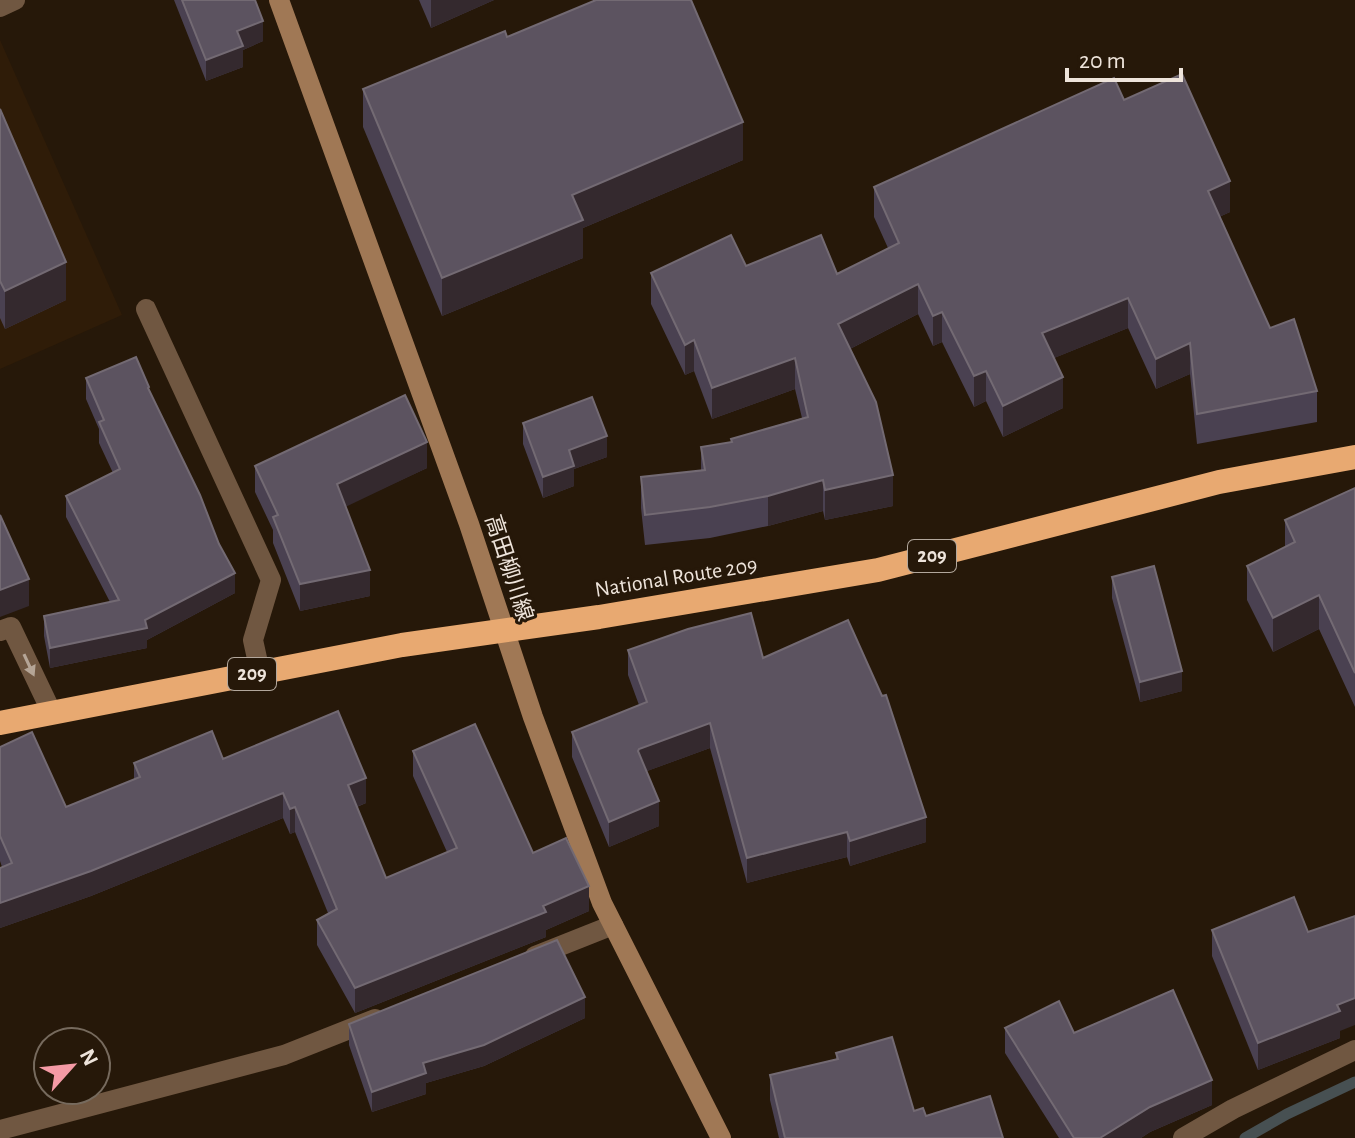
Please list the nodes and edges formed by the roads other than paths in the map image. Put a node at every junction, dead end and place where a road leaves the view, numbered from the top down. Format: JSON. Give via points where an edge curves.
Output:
{"nodes":[{"id":1,"x":15,"y":0,"type":"edge"},
{"id":2,"x":279,"y":0,"type":"edge"},
{"id":3,"x":0,"y":7,"type":"edge"},
{"id":4,"x":146,"y":309,"type":"dead end"},
{"id":5,"x":1355,"y":457,"type":"edge"},
{"id":6,"x":504,"y":630,"type":"junction"},
{"id":7,"x":0,"y":631,"type":"edge"},
{"id":8,"x":260,"y":672,"type":"junction"},
{"id":9,"x":52,"y":713,"type":"junction"},
{"id":10,"x":0,"y":723,"type":"edge"},
{"id":11,"x":613,"y":925,"type":"junction"},
{"id":12,"x":513,"y":964,"type":"edge"},
{"id":13,"x":399,"y":1009,"type":"edge"},
{"id":14,"x":1355,"y":1050,"type":"edge"},
{"id":15,"x":0,"y":1130,"type":"edge"},
{"id":16,"x":721,"y":1138,"type":"edge"},
{"id":17,"x":1183,"y":1138,"type":"edge"}],
"edges":[{"from":1,"to":3,"type":"street"},
{"from":2,"to":6,"type":"main road","name":"高田柳川線"},
{"from":4,"to":8,"type":"street","via":[[271,580],[253,640]]},
{"from":5,"to":6,"type":"highway","name":"National Route 209","number":"209","via":[[1219,482],[878,570]]},
{"from":6,"to":8,"type":"highway","name":"National Route 209","number":"209"},
{"from":6,"to":11,"type":"main road","name":"高田柳川線"},
{"from":7,"to":9,"type":"street","one_way":true,"via":[[11,627]]},
{"from":8,"to":9,"type":"highway","name":"National Route 209","number":"209"},
{"from":9,"to":10,"type":"highway","name":"National Route 209","number":"209"},
{"from":11,"to":12,"type":"street"},
{"from":11,"to":16,"type":"main road","name":"高田柳川線"},
{"from":13,"to":15,"type":"street","via":[[284,1055]]},
{"from":14,"to":17,"type":"street"}]}
